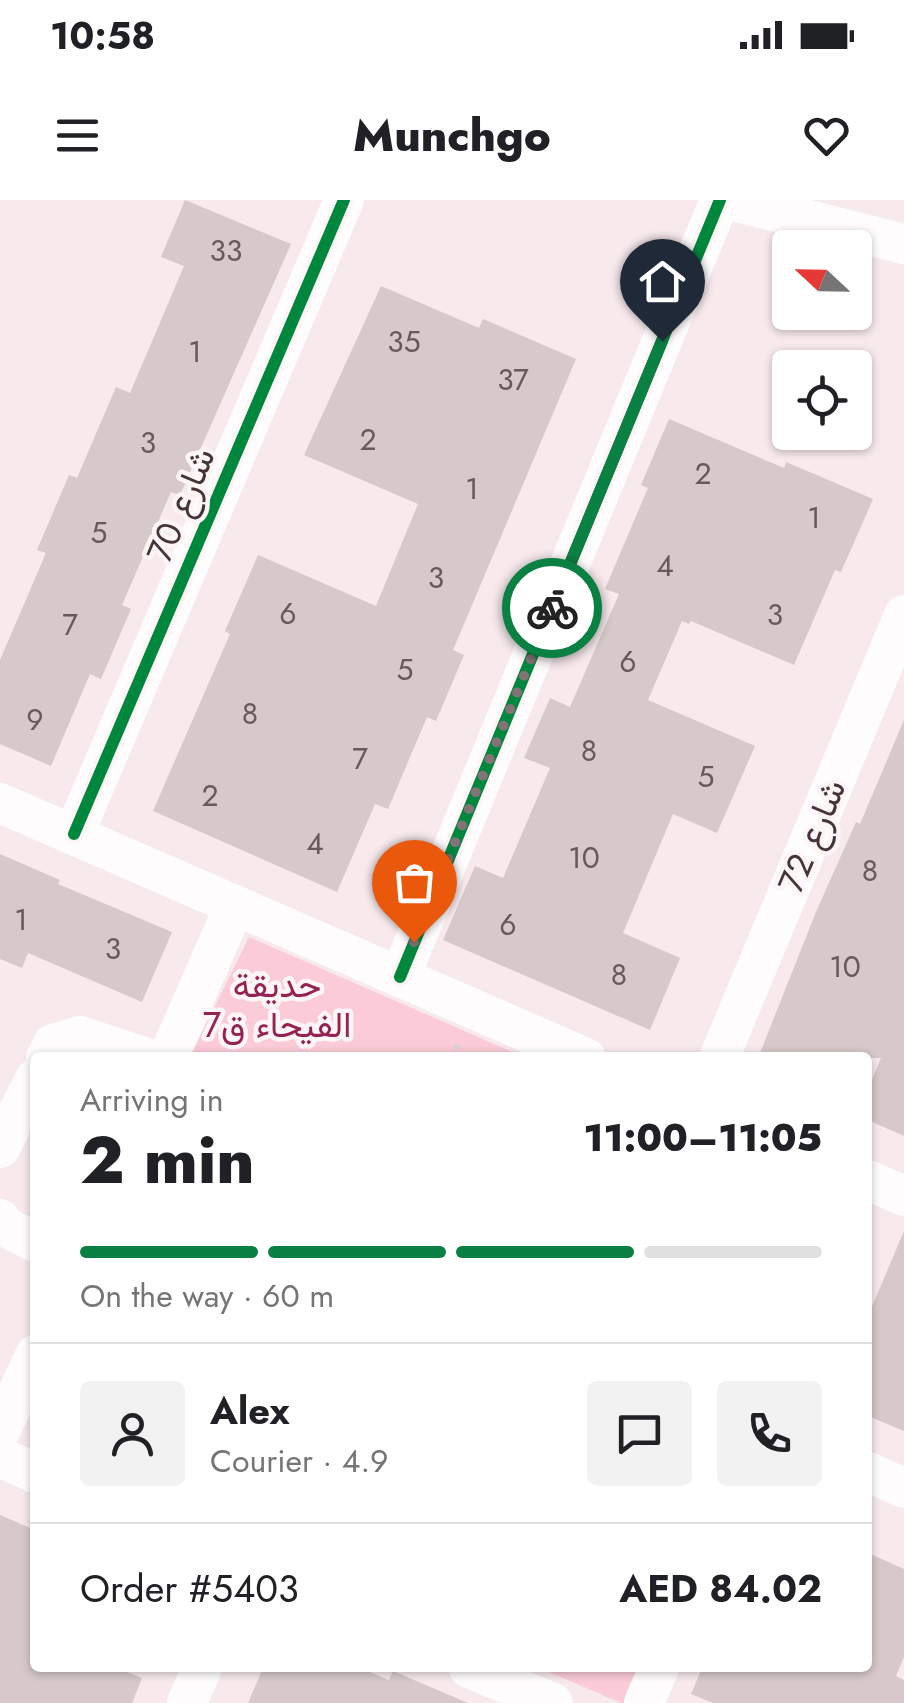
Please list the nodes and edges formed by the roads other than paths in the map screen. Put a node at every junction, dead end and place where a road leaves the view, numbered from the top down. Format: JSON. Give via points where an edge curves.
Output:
{"nodes":[{"id":1,"x":344,"y":200,"type":"edge"},
{"id":2,"x":720,"y":200,"type":"edge"},
{"id":3,"x":729,"y":200,"type":"edge"},
{"id":4,"x":904,"y":244,"type":"edge"},
{"id":5,"x":904,"y":615,"type":"edge"},
{"id":6,"x":0,"y":802,"type":"edge"},
{"id":7,"x":74,"y":834,"type":"junction"},
{"id":8,"x":235,"y":905,"type":"junction"},
{"id":9,"x":400,"y":977,"type":"junction"},
{"id":10,"x":49,"y":1052,"type":"edge"},
{"id":11,"x":129,"y":1052,"type":"edge"},
{"id":12,"x":171,"y":1052,"type":"edge"},
{"id":13,"x":572,"y":1052,"type":"edge"},
{"id":14,"x":722,"y":1052,"type":"edge"},
{"id":15,"x":30,"y":1089,"type":"edge"},
{"id":16,"x":0,"y":1148,"type":"edge"},
{"id":17,"x":872,"y":1182,"type":"edge"},
{"id":18,"x":904,"y":1196,"type":"edge"},
{"id":19,"x":0,"y":1219,"type":"edge"},
{"id":20,"x":30,"y":1239,"type":"edge"},
{"id":21,"x":30,"y":1365,"type":"edge"},
{"id":22,"x":0,"y":1432,"type":"edge"},
{"id":23,"x":0,"y":1457,"type":"edge"},
{"id":24,"x":30,"y":1472,"type":"edge"},
{"id":25,"x":872,"y":1474,"type":"edge"},
{"id":26,"x":904,"y":1488,"type":"edge"},
{"id":27,"x":200,"y":1672,"type":"edge"},
{"id":28,"x":477,"y":1672,"type":"edge"},
{"id":29,"x":657,"y":1672,"type":"edge"},
{"id":30,"x":547,"y":1702,"type":"edge"},
{"id":31,"x":187,"y":1703,"type":"edge"},
{"id":32,"x":644,"y":1703,"type":"edge"}],
"edges":[{"from":1,"to":7,"type":"street","name":"شارع 70"},
{"from":2,"to":9,"type":"street"},
{"from":3,"to":4,"type":"street"},
{"from":5,"to":14,"type":"street","name":"شارع 72"},
{"from":6,"to":7,"type":"street"},
{"from":7,"to":8,"type":"street"},
{"from":8,"to":9,"type":"street"},
{"from":8,"to":12,"type":"street"},
{"from":9,"to":13,"type":"street"},
{"from":10,"to":11,"type":"street","via":[[53,1044],[80,1036]]},
{"from":15,"to":16,"type":"street"},
{"from":17,"to":18,"type":"street"},
{"from":19,"to":20,"type":"street"},
{"from":21,"to":22,"type":"street"},
{"from":23,"to":24,"type":"street"},
{"from":25,"to":26,"type":"street"},
{"from":27,"to":31,"type":"street"},
{"from":28,"to":30,"type":"street"},
{"from":29,"to":32,"type":"street"}]}
